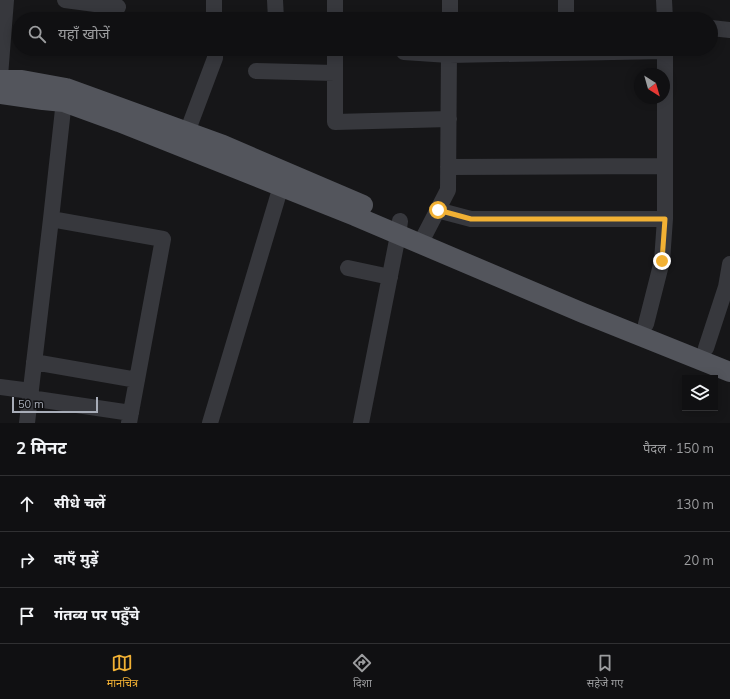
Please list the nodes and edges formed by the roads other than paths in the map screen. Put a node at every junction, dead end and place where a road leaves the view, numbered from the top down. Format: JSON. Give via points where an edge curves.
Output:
{"nodes":[{"id":1,"x":6,"y":0,"type":"edge"},
{"id":2,"x":65,"y":0,"type":"edge"},
{"id":3,"x":214,"y":0,"type":"edge"},
{"id":4,"x":275,"y":0,"type":"edge"},
{"id":5,"x":334,"y":0,"type":"edge"},
{"id":6,"x":450,"y":0,"type":"edge"},
{"id":7,"x":566,"y":0,"type":"edge"},
{"id":8,"x":664,"y":0,"type":"edge"},
{"id":9,"x":118,"y":7,"type":"dead end"},
{"id":10,"x":214,"y":12,"type":"edge"},
{"id":11,"x":276,"y":12,"type":"edge"},
{"id":12,"x":334,"y":12,"type":"edge"},
{"id":13,"x":450,"y":12,"type":"edge"},
{"id":14,"x":566,"y":12,"type":"edge"},
{"id":15,"x":664,"y":12,"type":"edge"},
{"id":16,"x":718,"y":29,"type":"edge"},
{"id":17,"x":730,"y":30,"type":"edge"},
{"id":18,"x":215,"y":56,"type":"edge"},
{"id":19,"x":335,"y":56,"type":"edge"},
{"id":20,"x":449,"y":56,"type":"edge"},
{"id":21,"x":665,"y":56,"type":"edge"},
{"id":22,"x":256,"y":71,"type":"dead end"},
{"id":23,"x":335,"y":73,"type":"junction"},
{"id":24,"x":0,"y":76,"type":"edge"},
{"id":25,"x":0,"y":80,"type":"edge"},
{"id":26,"x":0,"y":94,"type":"edge"},
{"id":27,"x":65,"y":95,"type":"junction"},
{"id":28,"x":449,"y":119,"type":"junction"},
{"id":29,"x":185,"y":139,"type":"junction"},
{"id":30,"x":665,"y":166,"type":"junction"},
{"id":31,"x":448,"y":167,"type":"junction"},
{"id":32,"x":281,"y":186,"type":"junction"},
{"id":33,"x":438,"y":210,"type":"junction"},
{"id":34,"x":51,"y":219,"type":"junction"},
{"id":35,"x":665,"y":219,"type":"junction"},
{"id":36,"x":399,"y":228,"type":"junction"},
{"id":37,"x":423,"y":238,"type":"junction"},
{"id":38,"x":730,"y":264,"type":"edge"},
{"id":39,"x":348,"y":268,"type":"dead end"},
{"id":40,"x":390,"y":277,"type":"junction"},
{"id":41,"x":728,"y":288,"type":"edge"},
{"id":42,"x":646,"y":324,"type":"junction"},
{"id":43,"x":706,"y":348,"type":"junction"},
{"id":44,"x":730,"y":357,"type":"edge"},
{"id":45,"x":34,"y":362,"type":"junction"},
{"id":46,"x":730,"y":372,"type":"edge"},
{"id":47,"x":137,"y":380,"type":"junction"},
{"id":48,"x":0,"y":386,"type":"edge"},
{"id":49,"x":30,"y":395,"type":"junction"},
{"id":50,"x":130,"y":418,"type":"edge"},
{"id":51,"x":27,"y":423,"type":"edge"},
{"id":52,"x":210,"y":423,"type":"edge"},
{"id":53,"x":361,"y":423,"type":"edge"}],
"edges":[{"from":1,"to":24,"type":"street"},
{"from":2,"to":9,"type":"street"},
{"from":3,"to":10,"type":"street"},
{"from":4,"to":11,"type":"street"},
{"from":5,"to":12,"type":"street"},
{"from":6,"to":13,"type":"street"},
{"from":7,"to":14,"type":"street"},
{"from":8,"to":15,"type":"street"},
{"from":16,"to":17,"type":"street"},
{"from":18,"to":29,"type":"street"},
{"from":19,"to":23,"type":"street"},
{"from":20,"to":28,"type":"street"},
{"from":21,"to":30,"type":"street"},
{"from":22,"to":23,"type":"street"},
{"from":23,"to":28,"type":"street","via":[[335,122]]},
{"from":25,"to":27,"type":"main road","via":[[22,80]]},
{"from":26,"to":27,"type":"main road"},
{"from":27,"to":29,"type":"main road"},
{"from":27,"to":34,"type":"street"},
{"from":28,"to":31,"type":"street"},
{"from":29,"to":32,"type":"main road"},
{"from":29,"to":36,"type":"main road","via":[[223,145]]},
{"from":30,"to":31,"type":"street"},
{"from":30,"to":35,"type":"street"},
{"from":31,"to":33,"type":"street","via":[[448,190]]},
{"from":32,"to":36,"type":"main road"},
{"from":32,"to":52,"type":"street"},
{"from":33,"to":35,"type":"street","via":[[471,219]]},
{"from":33,"to":37,"type":"street"},
{"from":34,"to":45,"type":"street"},
{"from":34,"to":47,"type":"street","via":[[163,239]]},
{"from":35,"to":42,"type":"street","via":[[662,261]]},
{"from":36,"to":37,"type":"main road"},
{"from":36,"to":40,"type":"street"},
{"from":37,"to":42,"type":"main road"},
{"from":37,"to":46,"type":"main road","via":[[583,313]]},
{"from":38,"to":41,"type":"street"},
{"from":39,"to":40,"type":"street"},
{"from":40,"to":53,"type":"street"},
{"from":41,"to":43,"type":"street"},
{"from":42,"to":43,"type":"main road"},
{"from":43,"to":44,"type":"main road"},
{"from":45,"to":47,"type":"street"},
{"from":45,"to":49,"type":"street"},
{"from":47,"to":50,"type":"street"},
{"from":48,"to":49,"type":"street"},
{"from":49,"to":50,"type":"street"},
{"from":49,"to":51,"type":"street"}]}
